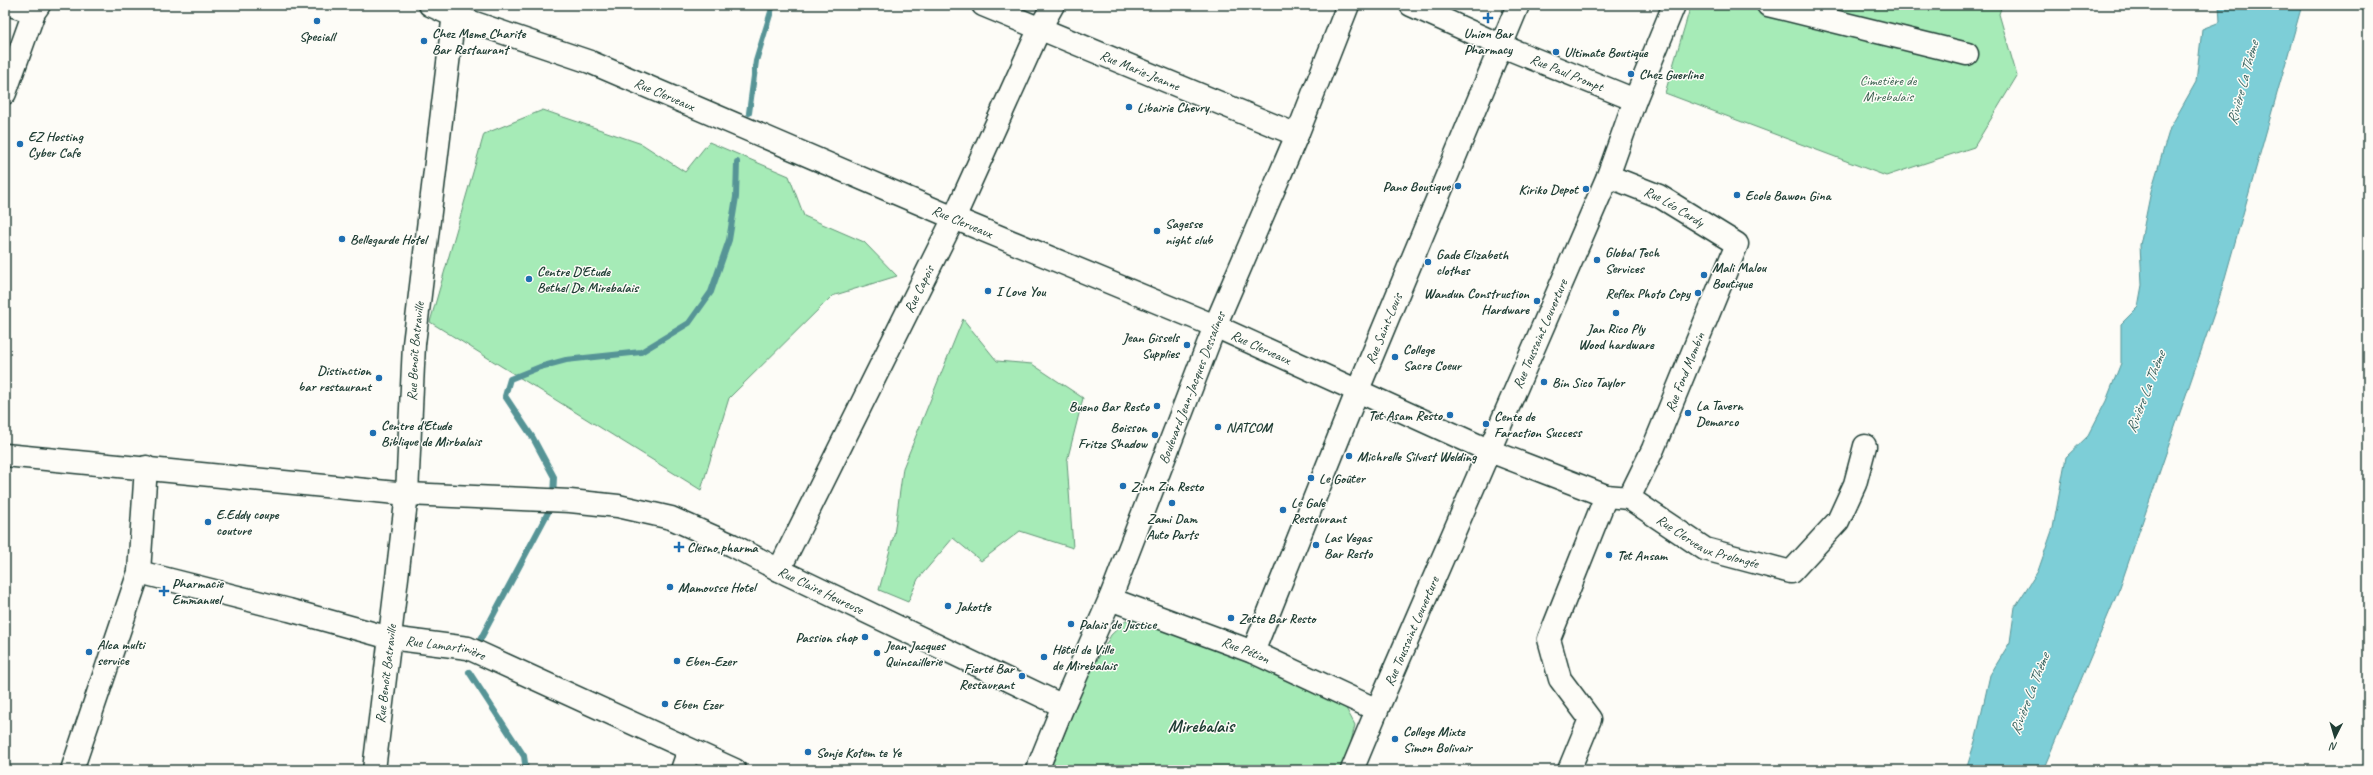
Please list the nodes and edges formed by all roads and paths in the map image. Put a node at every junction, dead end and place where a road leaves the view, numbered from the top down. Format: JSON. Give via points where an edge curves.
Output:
{"nodes":[{"id":1,"x":10,"y":5,"type":"edge"},
{"id":2,"x":430,"y":5,"type":"edge"},
{"id":3,"x":983,"y":5,"type":"edge"},
{"id":4,"x":1053,"y":5,"type":"edge"},
{"id":5,"x":1348,"y":5,"type":"edge"},
{"id":6,"x":1411,"y":5,"type":"edge"},
{"id":7,"x":1518,"y":5,"type":"edge"},
{"id":8,"x":1674,"y":5,"type":"edge"},
{"id":9,"x":1768,"y":5,"type":"edge"},
{"id":10,"x":37,"y":8,"type":"edge"},
{"id":11,"x":454,"y":10,"type":"edge"},
{"id":12,"x":1039,"y":30,"type":"junction"},
{"id":13,"x":1502,"y":46,"type":"junction"},
{"id":14,"x":1967,"y":54,"type":"dead end"},
{"id":15,"x":5,"y":93,"type":"edge"},
{"id":16,"x":1635,"y":100,"type":"junction"},
{"id":17,"x":1297,"y":135,"type":"junction"},
{"id":18,"x":1608,"y":176,"type":"junction"},
{"id":19,"x":954,"y":218,"type":"junction"},
{"id":20,"x":1737,"y":244,"type":"joint"},
{"id":21,"x":1215,"y":326,"type":"junction"},
{"id":22,"x":1357,"y":392,"type":"junction"},
{"id":23,"x":1865,"y":446,"type":"dead end"},
{"id":24,"x":1490,"y":451,"type":"junction"},
{"id":25,"x":5,"y":454,"type":"edge"},
{"id":26,"x":146,"y":467,"type":"junction"},
{"id":27,"x":407,"y":494,"type":"junction"},
{"id":28,"x":1606,"y":496,"type":"junction"},
{"id":29,"x":1629,"y":498,"type":"junction"},
{"id":30,"x":779,"y":570,"type":"junction"},
{"id":31,"x":139,"y":572,"type":"junction"},
{"id":32,"x":1110,"y":599,"type":"junction"},
{"id":33,"x":390,"y":638,"type":"junction"},
{"id":34,"x":1253,"y":652,"type":"junction"},
{"id":35,"x":1063,"y":706,"type":"junction"},
{"id":36,"x":1378,"y":710,"type":"junction"},
{"id":37,"x":685,"y":760,"type":"edge"},
{"id":38,"x":72,"y":770,"type":"edge"},
{"id":39,"x":374,"y":770,"type":"edge"},
{"id":40,"x":735,"y":770,"type":"edge"},
{"id":41,"x":1037,"y":770,"type":"edge"},
{"id":42,"x":1352,"y":770,"type":"edge"},
{"id":43,"x":1569,"y":770,"type":"edge"}],
"edges":[{"from":1,"to":10,"type":"street"},
{"from":2,"to":11,"type":"street","name":"Rue Clerveaux"},
{"from":3,"to":12,"type":"street","name":"Rue Marie-Jeanne"},
{"from":4,"to":12,"type":"street","name":"Rue Capois"},
{"from":5,"to":17,"type":"street","name":"Boulevard Jean-Jacques Dessalines"},
{"from":6,"to":13,"type":"street","name":"Rue Paul Prompt"},
{"from":7,"to":13,"type":"street","name":"Rue Saint-Louis"},
{"from":8,"to":16,"type":"street","name":"Rue Toussaint Louverture"},
{"from":9,"to":14,"type":"street"},
{"from":10,"to":15,"type":"street"},
{"from":11,"to":19,"type":"street","name":"Rue Clerveaux","via":[[590,62]]},
{"from":11,"to":27,"type":"street","name":"Rue Benoît Batraville","via":[[414,344]]},
{"from":12,"to":17,"type":"street","name":"Rue Marie-Jeanne"},
{"from":12,"to":19,"type":"street","name":"Rue Capois"},
{"from":13,"to":16,"type":"street","name":"Rue Paul Prompt"},
{"from":13,"to":22,"type":"street","name":"Rue Saint-Louis"},
{"from":16,"to":18,"type":"street","name":"Rue Toussaint Louverture"},
{"from":17,"to":21,"type":"street","name":"Boulevard Jean-Jacques Dessalines"},
{"from":18,"to":20,"type":"street","name":"Rue Léo Cardy","via":[[1659,196]]},
{"from":18,"to":24,"type":"street","name":"Rue Toussaint Louverture"},
{"from":19,"to":21,"type":"street","name":"Rue Clerveaux"},
{"from":19,"to":30,"type":"street","name":"Rue Capois"},
{"from":20,"to":29,"type":"street","name":"Rue Fond Mombin","via":[[1653,449]]},
{"from":21,"to":22,"type":"street","name":"Rue Clerveaux"},
{"from":21,"to":32,"type":"street","name":"Boulevard Jean-Jacques Dessalines"},
{"from":22,"to":24,"type":"street","name":"Rue Clerveaux"},
{"from":22,"to":34,"type":"street","name":"Rue Saint-Louis"},
{"from":23,"to":29,"type":"street","name":"Rue Clerveaux Prolongée","via":[[1855,484],[1838,521],[1791,572],[1704,549]]},
{"from":24,"to":28,"type":"street","name":"Rue Clerveaux Prolongée"},
{"from":24,"to":36,"type":"street","name":"Rue Toussaint Louverture"},
{"from":25,"to":26,"type":"street","name":"Rue Claire Heureuse"},
{"from":26,"to":27,"type":"street","name":"Rue Claire Heureuse"},
{"from":26,"to":31,"type":"street"},
{"from":27,"to":30,"type":"street","name":"Rue Claire Heureuse","via":[[570,501],[618,506],[671,518],[732,545]]},
{"from":27,"to":33,"type":"street","name":"Rue Benoît Batraville"},
{"from":28,"to":29,"type":"street","name":"Rue Clerveaux Prolongée"},
{"from":28,"to":43,"type":"street","via":[[1549,639],[1560,679],[1590,719]]},
{"from":30,"to":35,"type":"street","name":"Rue Claire Heureuse"},
{"from":31,"to":33,"type":"street","name":"Rue Lamartinière"},
{"from":31,"to":38,"type":"street"},
{"from":32,"to":34,"type":"street","name":"Rue Pétion"},
{"from":32,"to":35,"type":"street","name":"Boulevard Jean-Jacques Dessalines"},
{"from":33,"to":37,"type":"street","name":"Rue Lamartinière","via":[[468,648]]},
{"from":33,"to":39,"type":"street","name":"Rue Benoît Batraville"},
{"from":34,"to":36,"type":"street","name":"Rue Pétion"},
{"from":35,"to":41,"type":"street","name":"Boulevard Jean-Jacques Dessalines"},
{"from":36,"to":42,"type":"street","name":"Rue Toussaint Louverture"},
{"from":37,"to":40,"type":"street","name":"Rue Lamartinière"}]}
